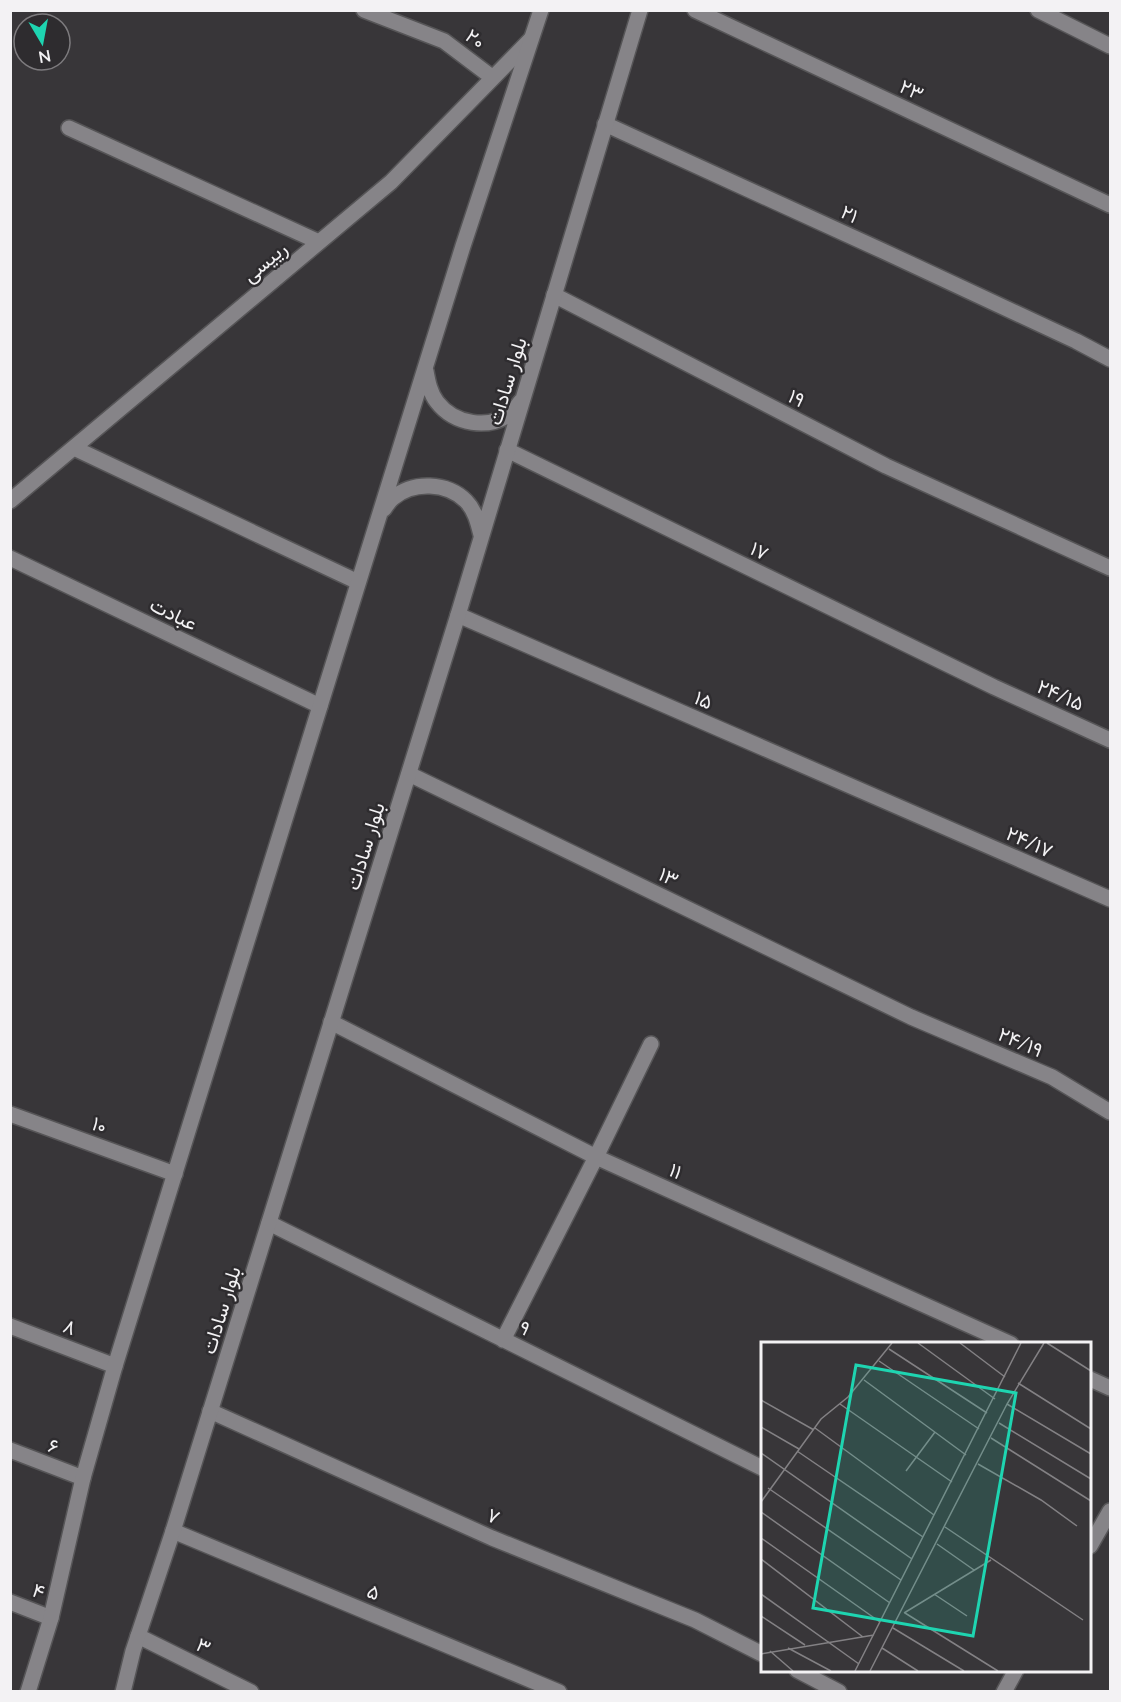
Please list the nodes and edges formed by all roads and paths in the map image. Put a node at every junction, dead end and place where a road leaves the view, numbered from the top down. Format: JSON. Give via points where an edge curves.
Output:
{"nodes":[{"id":1,"x":364,"y":10,"type":"edge"},
{"id":2,"x":541,"y":10,"type":"edge"},
{"id":3,"x":639,"y":10,"type":"edge"},
{"id":4,"x":695,"y":10,"type":"edge"},
{"id":5,"x":1038,"y":10,"type":"edge"},
{"id":6,"x":531,"y":39,"type":"junction"},
{"id":7,"x":1110,"y":46,"type":"edge"},
{"id":8,"x":493,"y":78,"type":"junction"},
{"id":9,"x":605,"y":124,"type":"junction"},
{"id":10,"x":69,"y":128,"type":"dead end"},
{"id":11,"x":1110,"y":206,"type":"edge"},
{"id":12,"x":319,"y":243,"type":"junction"},
{"id":13,"x":554,"y":295,"type":"junction"},
{"id":14,"x":1110,"y":359,"type":"edge"},
{"id":15,"x":425,"y":368,"type":"junction"},
{"id":16,"x":523,"y":399,"type":"junction"},
{"id":17,"x":74,"y":448,"type":"junction"},
{"id":18,"x":507,"y":450,"type":"junction"},
{"id":19,"x":10,"y":501,"type":"edge"},
{"id":20,"x":380,"y":514,"type":"junction"},
{"id":21,"x":481,"y":538,"type":"junction"},
{"id":22,"x":10,"y":558,"type":"edge"},
{"id":23,"x":1110,"y":568,"type":"edge"},
{"id":24,"x":358,"y":582,"type":"junction"},
{"id":25,"x":458,"y":615,"type":"junction"},
{"id":26,"x":994,"y":687,"type":"joint"},
{"id":27,"x":320,"y":706,"type":"junction"},
{"id":28,"x":1110,"y":740,"type":"edge"},
{"id":29,"x":409,"y":774,"type":"junction"},
{"id":30,"x":933,"y":822,"type":"joint"},
{"id":31,"x":1110,"y":899,"type":"edge"},
{"id":32,"x":911,"y":1017,"type":"joint"},
{"id":33,"x":331,"y":1022,"type":"junction"},
{"id":34,"x":651,"y":1044,"type":"dead end"},
{"id":35,"x":1110,"y":1112,"type":"edge"},
{"id":36,"x":10,"y":1114,"type":"edge"},
{"id":37,"x":596,"y":1157,"type":"junction"},
{"id":38,"x":175,"y":1174,"type":"junction"},
{"id":39,"x":269,"y":1223,"type":"junction"},
{"id":40,"x":10,"y":1326,"type":"edge"},
{"id":41,"x":503,"y":1340,"type":"junction"},
{"id":42,"x":1007,"y":1342,"type":"edge"},
{"id":43,"x":115,"y":1366,"type":"junction"},
{"id":44,"x":1091,"y":1380,"type":"edge"},
{"id":45,"x":1110,"y":1388,"type":"edge"},
{"id":46,"x":210,"y":1411,"type":"junction"},
{"id":47,"x":10,"y":1450,"type":"edge"},
{"id":48,"x":761,"y":1468,"type":"edge"},
{"id":49,"x":83,"y":1478,"type":"junction"},
{"id":50,"x":1110,"y":1511,"type":"edge"},
{"id":51,"x":173,"y":1531,"type":"junction"},
{"id":52,"x":1091,"y":1543,"type":"edge"},
{"id":53,"x":10,"y":1602,"type":"edge"},
{"id":54,"x":51,"y":1618,"type":"junction"},
{"id":55,"x":138,"y":1636,"type":"junction"},
{"id":56,"x":761,"y":1653,"type":"edge"},
{"id":57,"x":799,"y":1672,"type":"edge"},
{"id":58,"x":1015,"y":1672,"type":"edge"},
{"id":59,"x":28,"y":1692,"type":"edge"},
{"id":60,"x":123,"y":1692,"type":"edge"},
{"id":61,"x":252,"y":1692,"type":"edge"},
{"id":62,"x":559,"y":1692,"type":"edge"},
{"id":63,"x":839,"y":1692,"type":"edge"},
{"id":64,"x":1004,"y":1692,"type":"edge"}],
"edges":[{"from":1,"to":8,"type":"street","name":"۲۰","via":[[444,41]]},
{"from":2,"to":6,"type":"street"},
{"from":3,"to":9,"type":"street","name":"بلوار سادات"},
{"from":4,"to":11,"type":"street","name":"۲۳"},
{"from":5,"to":7,"type":"street"},
{"from":6,"to":8,"type":"street","name":"رییسی"},
{"from":6,"to":15,"type":"street"},
{"from":8,"to":12,"type":"street","name":"رییسی","via":[[391,182]]},
{"from":9,"to":13,"type":"street","name":"بلوار سادات"},
{"from":9,"to":14,"type":"street","name":"۲۱"},
{"from":10,"to":12,"type":"street"},
{"from":12,"to":17,"type":"street","name":"رییسی"},
{"from":13,"to":16,"type":"street","name":"بلوار سادات"},
{"from":13,"to":23,"type":"street","name":"۱۹","via":[[886,466]]},
{"from":15,"to":16,"type":"street","via":[[436,400],[463,421],[497,420],[512,412]]},
{"from":15,"to":20,"type":"street"},
{"from":16,"to":18,"type":"street","name":"بلوار سادات"},
{"from":17,"to":19,"type":"street","name":"رییسی"},
{"from":17,"to":24,"type":"street"},
{"from":18,"to":21,"type":"street","name":"بلوار سادات"},
{"from":18,"to":26,"type":"street","name":"۱۷"},
{"from":20,"to":21,"type":"street","via":[[392,498],[410,488],[430,485],[450,490],[466,501],[477,518]]},
{"from":20,"to":24,"type":"street"},
{"from":21,"to":25,"type":"street","name":"بلوار سادات"},
{"from":22,"to":27,"type":"street","name":"عبادت"},
{"from":24,"to":27,"type":"street"},
{"from":25,"to":29,"type":"street","name":"بلوار سادات"},
{"from":25,"to":30,"type":"street","name":"۱۵"},
{"from":26,"to":28,"type":"street","name":"۲۴/۱۵"},
{"from":27,"to":38,"type":"street"},
{"from":29,"to":32,"type":"street","name":"۱۳"},
{"from":29,"to":33,"type":"street","name":"بلوار سادات"},
{"from":30,"to":31,"type":"street","name":"۲۴/۱۷"},
{"from":32,"to":35,"type":"street","name":"۲۴/۱۹","via":[[1052,1077]]},
{"from":33,"to":37,"type":"street","name":"۱۱"},
{"from":33,"to":39,"type":"street","name":"بلوار سادات"},
{"from":34,"to":37,"type":"street"},
{"from":36,"to":38,"type":"street","name":"۱۰"},
{"from":37,"to":41,"type":"street"},
{"from":37,"to":42,"type":"street","name":"۱۱"},
{"from":38,"to":43,"type":"street"},
{"from":39,"to":41,"type":"street","name":"۹"},
{"from":39,"to":46,"type":"street","name":"بلوار سادات"},
{"from":40,"to":43,"type":"street","name":"۸"},
{"from":41,"to":48,"type":"street","name":"۹"},
{"from":43,"to":49,"type":"street"},
{"from":44,"to":45,"type":"street"},
{"from":46,"to":51,"type":"street","name":"بلوار سادات"},
{"from":46,"to":56,"type":"street","name":"۷","via":[[492,1538],[695,1620]]},
{"from":47,"to":49,"type":"street","name":"۶"},
{"from":49,"to":54,"type":"street"},
{"from":50,"to":52,"type":"street"},
{"from":51,"to":55,"type":"street","name":"بلوار سادات"},
{"from":51,"to":62,"type":"street","name":"۵"},
{"from":53,"to":54,"type":"street","name":"۴"},
{"from":54,"to":59,"type":"street"},
{"from":55,"to":60,"type":"street","name":"بلوار سادات"},
{"from":55,"to":61,"type":"street","name":"۳"},
{"from":57,"to":63,"type":"street"},
{"from":58,"to":64,"type":"street"}]}
